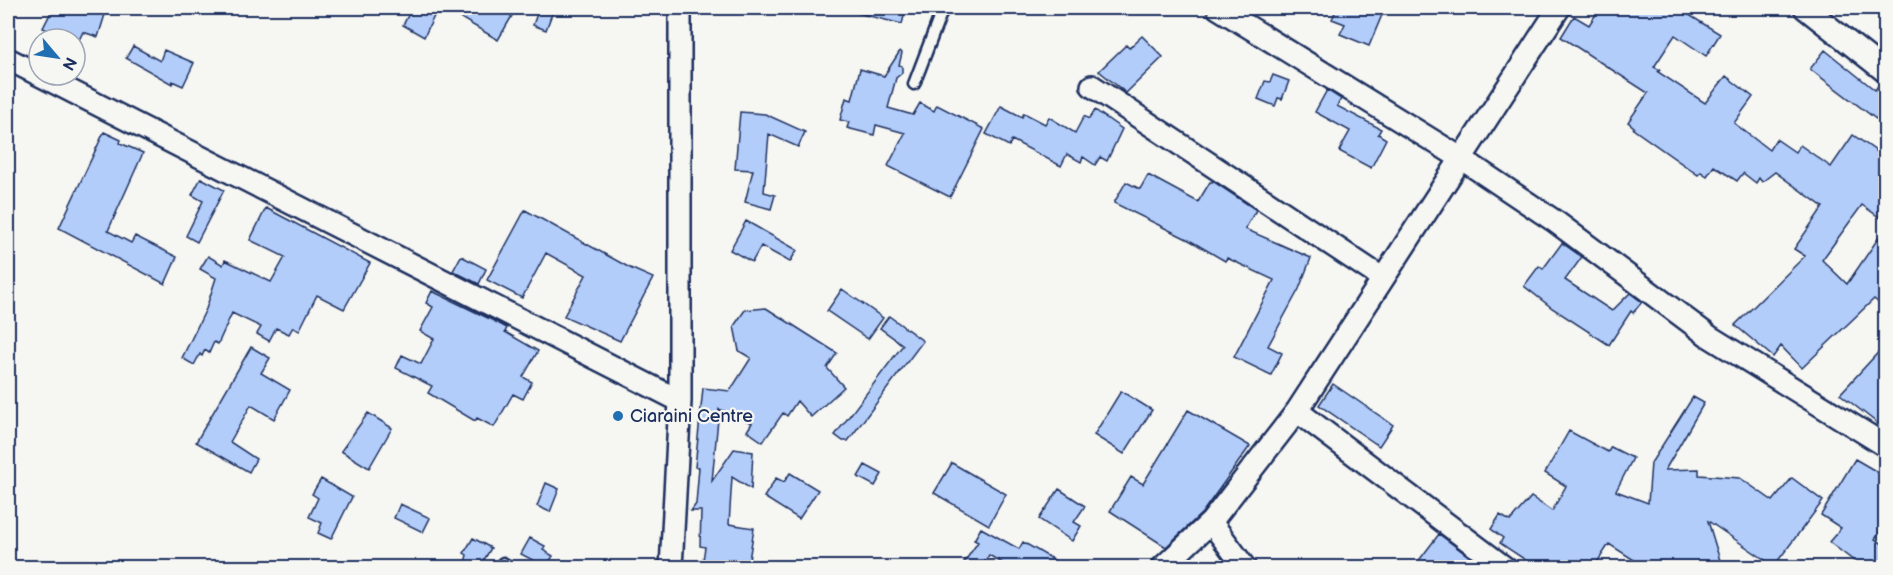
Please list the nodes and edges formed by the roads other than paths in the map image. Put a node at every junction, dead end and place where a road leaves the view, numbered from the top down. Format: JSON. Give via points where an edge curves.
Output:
{"nodes":[{"id":1,"x":679,"y":8,"type":"edge"},
{"id":2,"x":943,"y":8,"type":"edge"},
{"id":3,"x":1218,"y":8,"type":"edge"},
{"id":4,"x":1559,"y":8,"type":"edge"},
{"id":5,"x":1805,"y":8,"type":"edge"},
{"id":6,"x":8,"y":59,"type":"edge"},
{"id":7,"x":1886,"y":72,"type":"edge"},
{"id":8,"x":914,"y":84,"type":"dead end"},
{"id":9,"x":1092,"y":86,"type":"dead end"},
{"id":10,"x":1459,"y":158,"type":"junction"},
{"id":11,"x":1382,"y":278,"type":"junction"},
{"id":12,"x":680,"y":401,"type":"junction"},
{"id":13,"x":1297,"y":411,"type":"junction"},
{"id":14,"x":1886,"y":446,"type":"edge"},
{"id":15,"x":1211,"y":522,"type":"junction"},
{"id":16,"x":672,"y":567,"type":"edge"},
{"id":17,"x":1162,"y":567,"type":"edge"},
{"id":18,"x":1245,"y":567,"type":"edge"},
{"id":19,"x":1505,"y":567,"type":"edge"}],
"edges":[{"from":1,"to":12,"type":"street"},
{"from":2,"to":8,"type":"lane"},
{"from":3,"to":10,"type":"street"},
{"from":4,"to":10,"type":"street"},
{"from":5,"to":7,"type":"street"},
{"from":6,"to":12,"type":"street"},
{"from":9,"to":11,"type":"street"},
{"from":10,"to":11,"type":"street"},
{"from":10,"to":14,"type":"street","via":[[1556,222],[1710,337]]},
{"from":11,"to":13,"type":"street"},
{"from":12,"to":16,"type":"street"},
{"from":13,"to":15,"type":"street"},
{"from":13,"to":19,"type":"street"},
{"from":15,"to":17,"type":"street"},
{"from":15,"to":18,"type":"street"}]}
